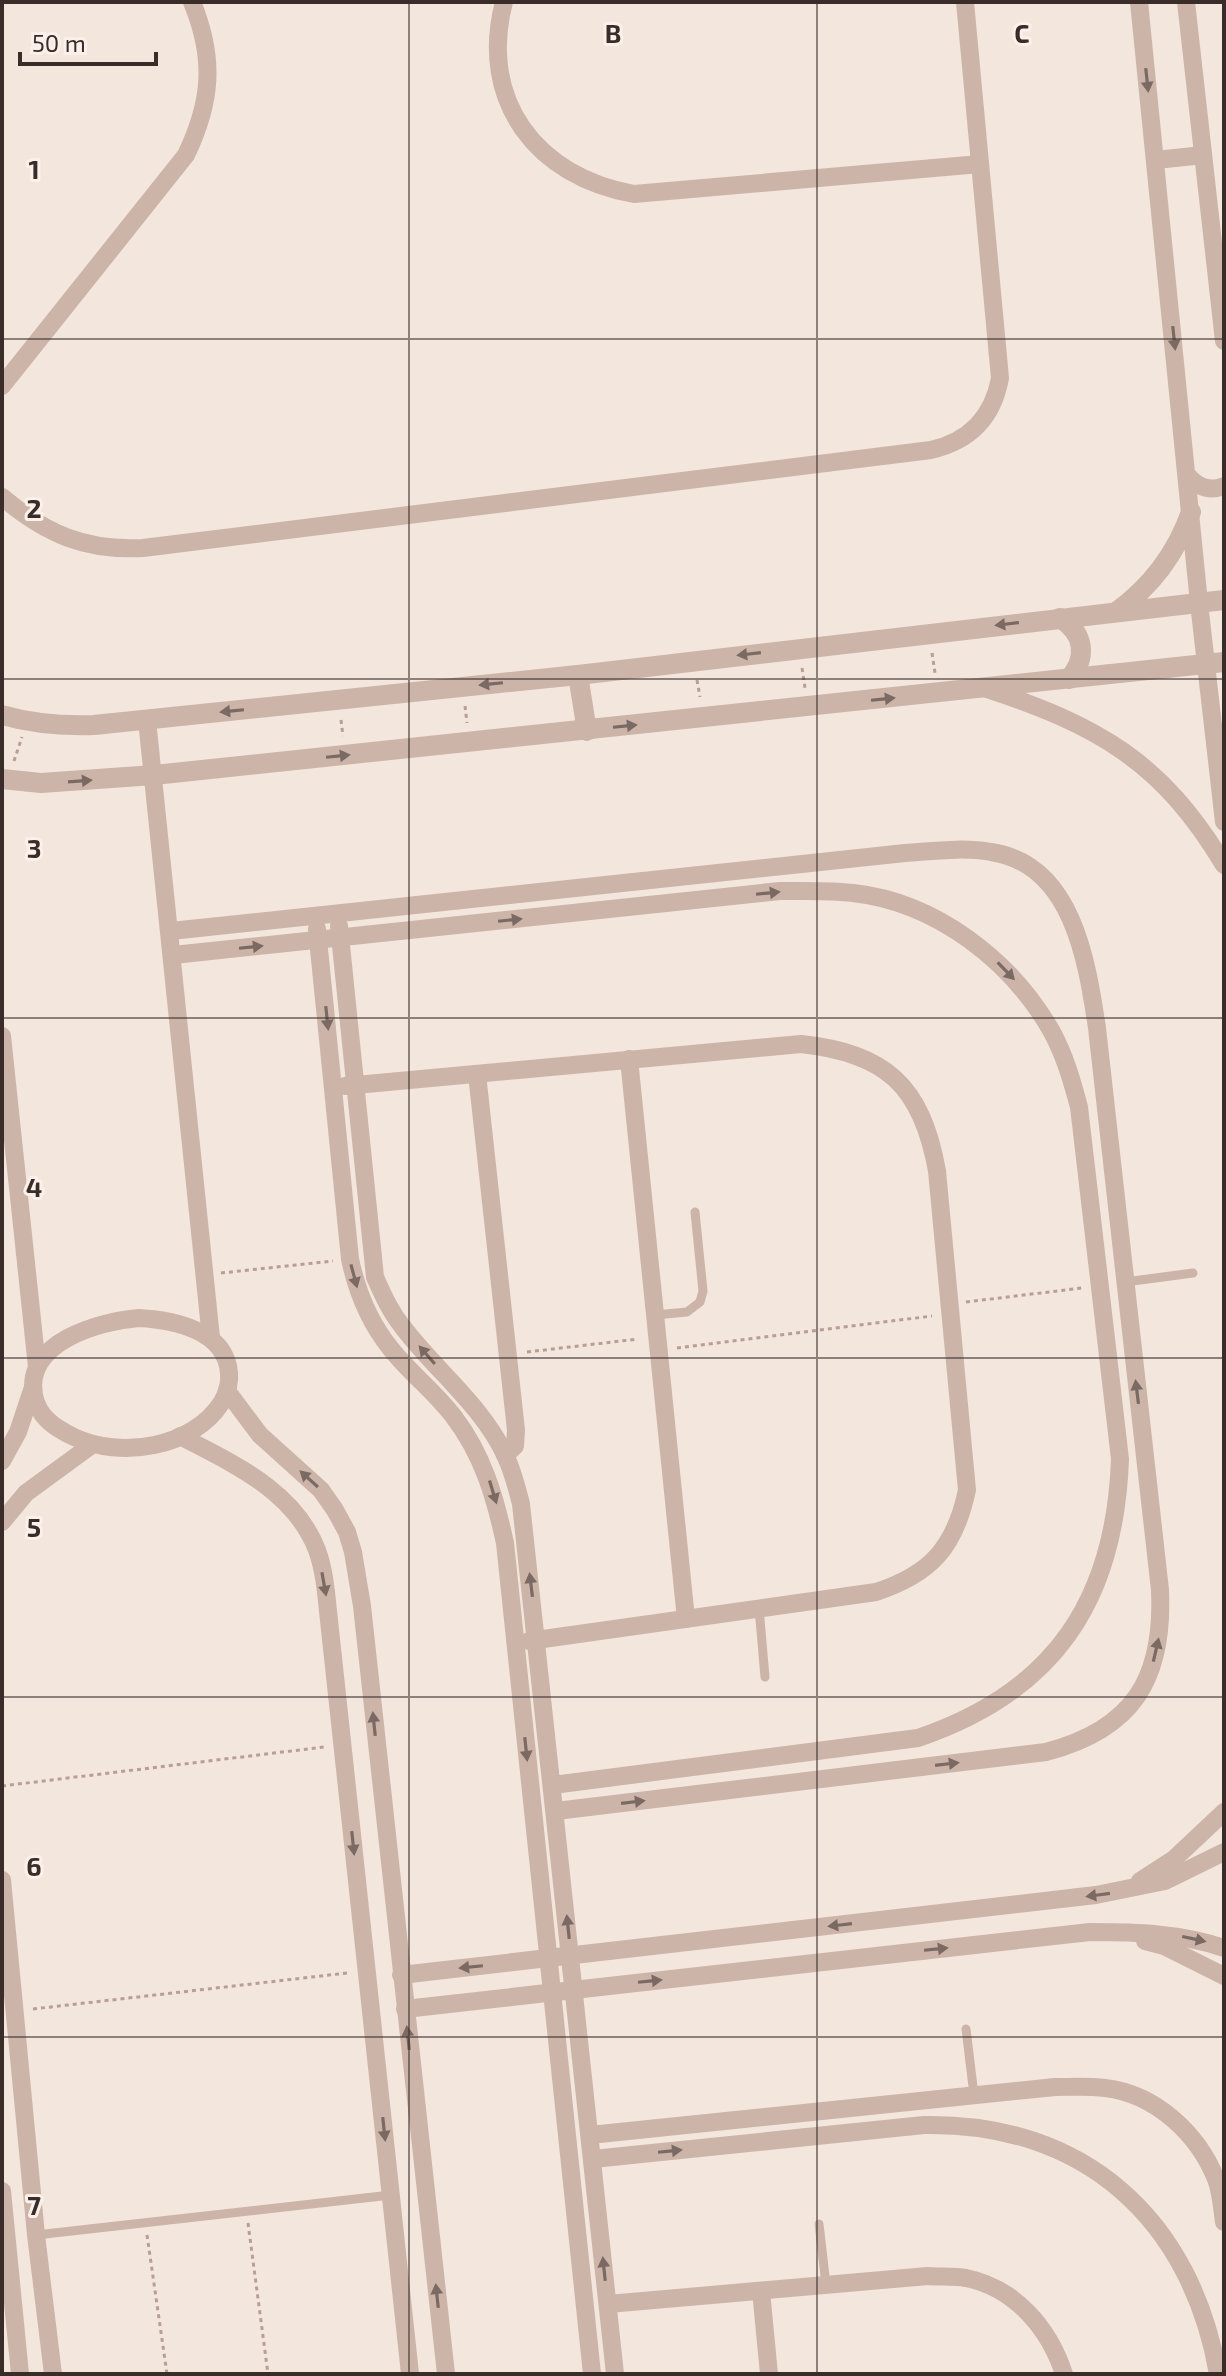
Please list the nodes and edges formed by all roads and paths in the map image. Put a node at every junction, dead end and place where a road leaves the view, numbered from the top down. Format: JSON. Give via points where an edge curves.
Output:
{"nodes":[{"id":1,"x":192,"y":2,"type":"edge"},
{"id":2,"x":504,"y":2,"type":"edge"},
{"id":3,"x":965,"y":2,"type":"edge"},
{"id":4,"x":1139,"y":2,"type":"edge"},
{"id":5,"x":1186,"y":2,"type":"edge"},
{"id":6,"x":1203,"y":155,"type":"junction"},
{"id":7,"x":1156,"y":160,"type":"junction"},
{"id":8,"x":980,"y":164,"type":"junction"},
{"id":9,"x":1224,"y":341,"type":"edge"},
{"id":10,"x":2,"y":386,"type":"edge"},
{"id":11,"x":1188,"y":476,"type":"junction"},
{"id":12,"x":1224,"y":486,"type":"edge"},
{"id":13,"x":2,"y":497,"type":"edge"},
{"id":14,"x":1191,"y":512,"type":"junction"},
{"id":15,"x":1224,"y":600,"type":"edge"},
{"id":16,"x":1199,"y":603,"type":"junction"},
{"id":17,"x":1116,"y":612,"type":"junction"},
{"id":18,"x":1060,"y":618,"type":"junction"},
{"id":19,"x":930,"y":633,"type":"junction"},
{"id":20,"x":800,"y":648,"type":"junction"},
{"id":21,"x":694,"y":661,"type":"junction"},
{"id":22,"x":1215,"y":663,"type":"edge"},
{"id":23,"x":578,"y":675,"type":"junction"},
{"id":24,"x":1069,"y":679,"type":"junction"},
{"id":25,"x":462,"y":687,"type":"junction"},
{"id":26,"x":984,"y":688,"type":"junction"},
{"id":27,"x":938,"y":693,"type":"junction"},
{"id":28,"x":338,"y":700,"type":"junction"},
{"id":29,"x":808,"y":707,"type":"junction"},
{"id":30,"x":2,"y":715,"type":"edge"},
{"id":31,"x":704,"y":718,"type":"junction"},
{"id":32,"x":147,"y":720,"type":"junction"},
{"id":33,"x":27,"y":723,"type":"junction"},
{"id":34,"x":587,"y":731,"type":"junction"},
{"id":35,"x":470,"y":743,"type":"junction"},
{"id":36,"x":345,"y":756,"type":"junction"},
{"id":37,"x":154,"y":775,"type":"junction"},
{"id":38,"x":5,"y":780,"type":"edge"},
{"id":39,"x":1224,"y":822,"type":"edge"},
{"id":40,"x":1224,"y":865,"type":"edge"},
{"id":41,"x":337,"y":913,"type":"junction"},
{"id":42,"x":316,"y":916,"type":"junction"},
{"id":43,"x":171,"y":931,"type":"junction"},
{"id":44,"x":340,"y":938,"type":"junction"},
{"id":45,"x":318,"y":940,"type":"junction"},
{"id":46,"x":173,"y":955,"type":"junction"},
{"id":47,"x":2,"y":1036,"type":"edge"},
{"id":48,"x":629,"y":1059,"type":"junction"},
{"id":49,"x":1101,"y":1067,"type":"junction"},
{"id":50,"x":1069,"y":1071,"type":"junction"},
{"id":51,"x":477,"y":1074,"type":"junction"},
{"id":52,"x":355,"y":1085,"type":"junction"},
{"id":53,"x":334,"y":1087,"type":"junction"},
{"id":54,"x":5,"y":1092,"type":"edge"},
{"id":55,"x":7,"y":1137,"type":"edge"},
{"id":56,"x":695,"y":1212,"type":"dead end"},
{"id":57,"x":350,"y":1259,"type":"junction"},
{"id":58,"x":1193,"y":1273,"type":"dead end"},
{"id":59,"x":206,"y":1275,"type":"junction"},
{"id":60,"x":1125,"y":1282,"type":"junction"},
{"id":61,"x":1101,"y":1285,"type":"junction"},
{"id":62,"x":951,"y":1309,"type":"junction"},
{"id":63,"x":655,"y":1315,"type":"junction"},
{"id":64,"x":211,"y":1338,"type":"junction"},
{"id":65,"x":658,"y":1344,"type":"junction"},
{"id":66,"x":507,"y":1354,"type":"junction"},
{"id":67,"x":37,"y":1367,"type":"junction"},
{"id":68,"x":33,"y":1388,"type":"junction"},
{"id":69,"x":227,"y":1391,"type":"junction"},
{"id":70,"x":180,"y":1436,"type":"junction"},
{"id":71,"x":93,"y":1444,"type":"junction"},
{"id":72,"x":505,"y":1455,"type":"junction"},
{"id":73,"x":2,"y":1461,"type":"edge"},
{"id":74,"x":2,"y":1522,"type":"edge"},
{"id":75,"x":759,"y":1608,"type":"junction"},
{"id":76,"x":686,"y":1619,"type":"junction"},
{"id":77,"x":537,"y":1640,"type":"junction"},
{"id":78,"x":515,"y":1643,"type":"junction"},
{"id":79,"x":765,"y":1677,"type":"dead end"},
{"id":80,"x":891,"y":1742,"type":"junction"},
{"id":81,"x":343,"y":1745,"type":"junction"},
{"id":82,"x":893,"y":1770,"type":"junction"},
{"id":83,"x":380,"y":1778,"type":"junction"},
{"id":84,"x":347,"y":1782,"type":"junction"},
{"id":85,"x":553,"y":1785,"type":"junction"},
{"id":86,"x":2,"y":1786,"type":"edge"},
{"id":87,"x":556,"y":1811,"type":"junction"},
{"id":88,"x":1224,"y":1812,"type":"edge"},
{"id":89,"x":1224,"y":1852,"type":"edge"},
{"id":90,"x":2,"y":1880,"type":"edge"},
{"id":91,"x":1127,"y":1890,"type":"junction"},
{"id":92,"x":1116,"y":1932,"type":"junction"},
{"id":93,"x":1224,"y":1948,"type":"edge"},
{"id":94,"x":571,"y":1956,"type":"junction"},
{"id":95,"x":548,"y":1959,"type":"junction"},
{"id":96,"x":367,"y":1971,"type":"junction"},
{"id":97,"x":401,"y":1975,"type":"junction"},
{"id":98,"x":1224,"y":1976,"type":"edge"},
{"id":99,"x":575,"y":1990,"type":"junction"},
{"id":100,"x":552,"y":1992,"type":"junction"},
{"id":101,"x":405,"y":2009,"type":"junction"},
{"id":102,"x":9,"y":2012,"type":"edge"},
{"id":103,"x":966,"y":2029,"type":"dead end"},
{"id":104,"x":10,"y":2047,"type":"edge"},
{"id":105,"x":974,"y":2095,"type":"junction"},
{"id":106,"x":942,"y":2099,"type":"junction"},
{"id":107,"x":944,"y":2124,"type":"junction"},
{"id":108,"x":590,"y":2135,"type":"junction"},
{"id":109,"x":593,"y":2159,"type":"junction"},
{"id":110,"x":426,"y":2190,"type":"junction"},
{"id":111,"x":2,"y":2191,"type":"edge"},
{"id":112,"x":391,"y":2195,"type":"junction"},
{"id":113,"x":247,"y":2211,"type":"junction"},
{"id":114,"x":145,"y":2222,"type":"junction"},
{"id":115,"x":1224,"y":2222,"type":"edge"},
{"id":116,"x":819,"y":2224,"type":"dead end"},
{"id":117,"x":36,"y":2235,"type":"junction"},
{"id":118,"x":826,"y":2285,"type":"junction"},
{"id":119,"x":761,"y":2291,"type":"junction"},
{"id":120,"x":608,"y":2304,"type":"junction"},
{"id":121,"x":20,"y":2374,"type":"edge"},
{"id":122,"x":53,"y":2374,"type":"edge"},
{"id":123,"x":167,"y":2374,"type":"edge"},
{"id":124,"x":268,"y":2374,"type":"edge"},
{"id":125,"x":410,"y":2374,"type":"edge"},
{"id":126,"x":446,"y":2374,"type":"edge"},
{"id":127,"x":592,"y":2374,"type":"edge"},
{"id":128,"x":615,"y":2374,"type":"edge"},
{"id":129,"x":769,"y":2374,"type":"edge"},
{"id":130,"x":1064,"y":2374,"type":"edge"},
{"id":131,"x":1218,"y":2374,"type":"edge"}],
"edges":[{"from":1,"to":10,"type":"street","via":[[209,78],[198,131],[186,155]]},
{"from":2,"to":8,"type":"street","via":[[497,48],[500,75],[521,126],[558,165],[607,189],[634,194]]},
{"from":3,"to":8,"type":"street"},
{"from":4,"to":7,"type":"street","one_way":true},
{"from":5,"to":6,"type":"street"},
{"from":6,"to":7,"type":"street"},
{"from":6,"to":9,"type":"street"},
{"from":7,"to":11,"type":"street","one_way":true},
{"from":8,"to":13,"type":"street","via":[[1000,378],[986,416],[968,435],[944,447],[143,548],[93,546],[59,535],[27,519]]},
{"from":11,"to":12,"type":"street","via":[[1201,487]]},
{"from":11,"to":14,"type":"street"},
{"from":14,"to":16,"type":"street"},
{"from":14,"to":17,"type":"street","via":[[1157,576]]},
{"from":15,"to":16,"type":"street"},
{"from":16,"to":17,"type":"street"},
{"from":16,"to":22,"type":"street"},
{"from":17,"to":18,"type":"street"},
{"from":18,"to":19,"type":"street","one_way":true},
{"from":18,"to":24,"type":"street","via":[[1078,634],[1081,646],[1077,669]]},
{"from":19,"to":20,"type":"street"},
{"from":19,"to":27,"type":"path"},
{"from":20,"to":21,"type":"street","one_way":true},
{"from":20,"to":29,"type":"path"},
{"from":21,"to":23,"type":"street"},
{"from":21,"to":31,"type":"path"},
{"from":22,"to":24,"type":"street"},
{"from":22,"to":39,"type":"street"},
{"from":23,"to":25,"type":"street","one_way":true},
{"from":23,"to":34,"type":"street"},
{"from":24,"to":26,"type":"street"},
{"from":25,"to":28,"type":"street"},
{"from":25,"to":35,"type":"path"},
{"from":26,"to":27,"type":"street"},
{"from":26,"to":40,"type":"street","via":[[1085,726],[1130,755],[1169,790]]},
{"from":29,"to":27,"type":"street","one_way":true},
{"from":28,"to":32,"type":"street","one_way":true},
{"from":28,"to":36,"type":"path"},
{"from":29,"to":31,"type":"street"},
{"from":30,"to":33,"type":"street"},
{"from":34,"to":31,"type":"street","one_way":true},
{"from":32,"to":33,"type":"street"},
{"from":32,"to":37,"type":"street"},
{"from":33,"to":38,"type":"path"},
{"from":34,"to":35,"type":"street"},
{"from":35,"to":36,"type":"street"},
{"from":37,"to":36,"type":"street","one_way":true},
{"from":38,"to":37,"type":"street","one_way":true,"via":[[41,783]]},
{"from":37,"to":43,"type":"street"},
{"from":41,"to":42,"type":"street"},
{"from":41,"to":44,"type":"street"},
{"from":41,"to":49,"type":"street","via":[[905,853],[994,852],[1043,877],[1061,899],[1083,957]]},
{"from":42,"to":43,"type":"street"},
{"from":42,"to":45,"type":"street"},
{"from":43,"to":46,"type":"street"},
{"from":44,"to":45,"type":"street"},
{"from":44,"to":50,"type":"street","one_way":true,"via":[[780,891],[855,893],[934,918],[992,957],[1030,998]]},
{"from":44,"to":52,"type":"street"},
{"from":46,"to":45,"type":"street","one_way":true},
{"from":45,"to":53,"type":"street","one_way":true},
{"from":46,"to":59,"type":"street"},
{"from":47,"to":54,"type":"street"},
{"from":48,"to":51,"type":"street"},
{"from":48,"to":62,"type":"street","via":[[801,1044],[857,1054],[883,1068],[922,1113],[932,1142]]},
{"from":48,"to":63,"type":"street"},
{"from":49,"to":50,"type":"street"},
{"from":49,"to":60,"type":"street"},
{"from":50,"to":61,"type":"street","via":[[1083,1131]]},
{"from":51,"to":52,"type":"street"},
{"from":51,"to":66,"type":"street"},
{"from":52,"to":53,"type":"street"},
{"from":72,"to":52,"type":"street","one_way":true,"via":[[471,1405],[402,1326],[375,1277]]},
{"from":53,"to":57,"type":"street"},
{"from":54,"to":55,"type":"street"},
{"from":55,"to":67,"type":"street"},
{"from":56,"to":63,"type":"lane","via":[[700,1302],[687,1312]]},
{"from":57,"to":59,"type":"path"},
{"from":57,"to":78,"type":"street","one_way":true,"via":[[376,1328],[454,1417],[487,1475],[505,1543]]},
{"from":58,"to":60,"type":"lane"},
{"from":59,"to":64,"type":"street"},
{"from":60,"to":61,"type":"street"},
{"from":82,"to":60,"type":"street","one_way":true,"via":[[1077,1744],[1128,1709],[1145,1683],[1157,1654],[1161,1601]]},
{"from":61,"to":62,"type":"path"},
{"from":61,"to":80,"type":"street","via":[[1120,1459],[1110,1545],[1095,1586],[1060,1645],[1010,1693],[951,1727]]},
{"from":62,"to":65,"type":"path"},
{"from":62,"to":75,"type":"street","via":[[967,1490],[948,1545],[904,1583],[876,1592]]},
{"from":63,"to":65,"type":"street"},
{"from":64,"to":67,"type":"street","via":[[158,1319],[120,1320],[65,1340]]},
{"from":64,"to":69,"type":"street","via":[[226,1358]]},
{"from":65,"to":66,"type":"path"},
{"from":65,"to":76,"type":"street"},
{"from":66,"to":72,"type":"street","via":[[517,1438]]},
{"from":67,"to":68,"type":"street"},
{"from":68,"to":71,"type":"street","via":[[38,1408],[52,1425]]},
{"from":68,"to":73,"type":"street"},
{"from":69,"to":70,"type":"street","via":[[217,1408]]},
{"from":83,"to":69,"type":"street","one_way":true,"via":[[359,1579],[347,1532],[321,1490],[260,1435]]},
{"from":70,"to":71,"type":"street","via":[[146,1447]]},
{"from":70,"to":81,"type":"street","one_way":true,"via":[[259,1479],[302,1523],[317,1550]]},
{"from":71,"to":74,"type":"street","via":[[26,1493]]},
{"from":77,"to":72,"type":"street","one_way":true,"via":[[521,1504]]},
{"from":75,"to":76,"type":"street"},
{"from":75,"to":79,"type":"lane"},
{"from":76,"to":77,"type":"street"},
{"from":77,"to":78,"type":"street"},
{"from":77,"to":85,"type":"street"},
{"from":78,"to":95,"type":"street","one_way":true},
{"from":80,"to":82,"type":"street"},
{"from":80,"to":85,"type":"street"},
{"from":81,"to":84,"type":"street"},
{"from":81,"to":86,"type":"path"},
{"from":87,"to":82,"type":"street","one_way":true},
{"from":83,"to":84,"type":"street"},
{"from":83,"to":97,"type":"street"},
{"from":84,"to":96,"type":"street","one_way":true},
{"from":85,"to":87,"type":"street"},
{"from":94,"to":87,"type":"street","one_way":true},
{"from":88,"to":91,"type":"street","via":[[1174,1859]]},
{"from":89,"to":91,"type":"street","via":[[1165,1881]]},
{"from":90,"to":102,"type":"street"},
{"from":91,"to":94,"type":"street","one_way":true},
{"from":92,"to":93,"type":"street","one_way":true,"via":[[1174,1935]]},
{"from":92,"to":98,"type":"street","via":[[1164,1946]]},
{"from":99,"to":92,"type":"street","one_way":true},
{"from":94,"to":95,"type":"street"},
{"from":94,"to":99,"type":"street"},
{"from":95,"to":97,"type":"street","one_way":true},
{"from":95,"to":100,"type":"street"},
{"from":96,"to":102,"type":"path"},
{"from":96,"to":112,"type":"street","one_way":true},
{"from":97,"to":101,"type":"street"},
{"from":99,"to":100,"type":"street"},
{"from":99,"to":108,"type":"street"},
{"from":100,"to":101,"type":"street"},
{"from":100,"to":127,"type":"street"},
{"from":110,"to":101,"type":"street","one_way":true},
{"from":102,"to":104,"type":"street"},
{"from":103,"to":105,"type":"lane"},
{"from":104,"to":117,"type":"street"},
{"from":105,"to":106,"type":"street"},
{"from":105,"to":115,"type":"street","via":[[1055,2087],[1107,2088],[1136,2096],[1186,2130],[1204,2155],[1217,2182]]},
{"from":106,"to":107,"type":"street"},
{"from":106,"to":108,"type":"street"},
{"from":109,"to":107,"type":"street","one_way":true},
{"from":107,"to":131,"type":"street","via":[[1015,2134],[1056,2149],[1129,2196],[1159,2228],[1182,2265],[1213,2340]]},
{"from":108,"to":109,"type":"street"},
{"from":120,"to":109,"type":"street","one_way":true},
{"from":110,"to":112,"type":"street"},
{"from":126,"to":110,"type":"street","one_way":true},
{"from":111,"to":121,"type":"street"},
{"from":112,"to":113,"type":"lane"},
{"from":112,"to":125,"type":"street"},
{"from":113,"to":114,"type":"lane"},
{"from":113,"to":124,"type":"path"},
{"from":114,"to":117,"type":"lane"},
{"from":114,"to":123,"type":"path"},
{"from":116,"to":118,"type":"lane"},
{"from":117,"to":122,"type":"street"},
{"from":118,"to":119,"type":"street"},
{"from":118,"to":130,"type":"street","via":[[966,2278],[1002,2292],[1033,2316],[1055,2347]]},
{"from":119,"to":120,"type":"street"},
{"from":119,"to":129,"type":"street"},
{"from":120,"to":128,"type":"street"}]}
